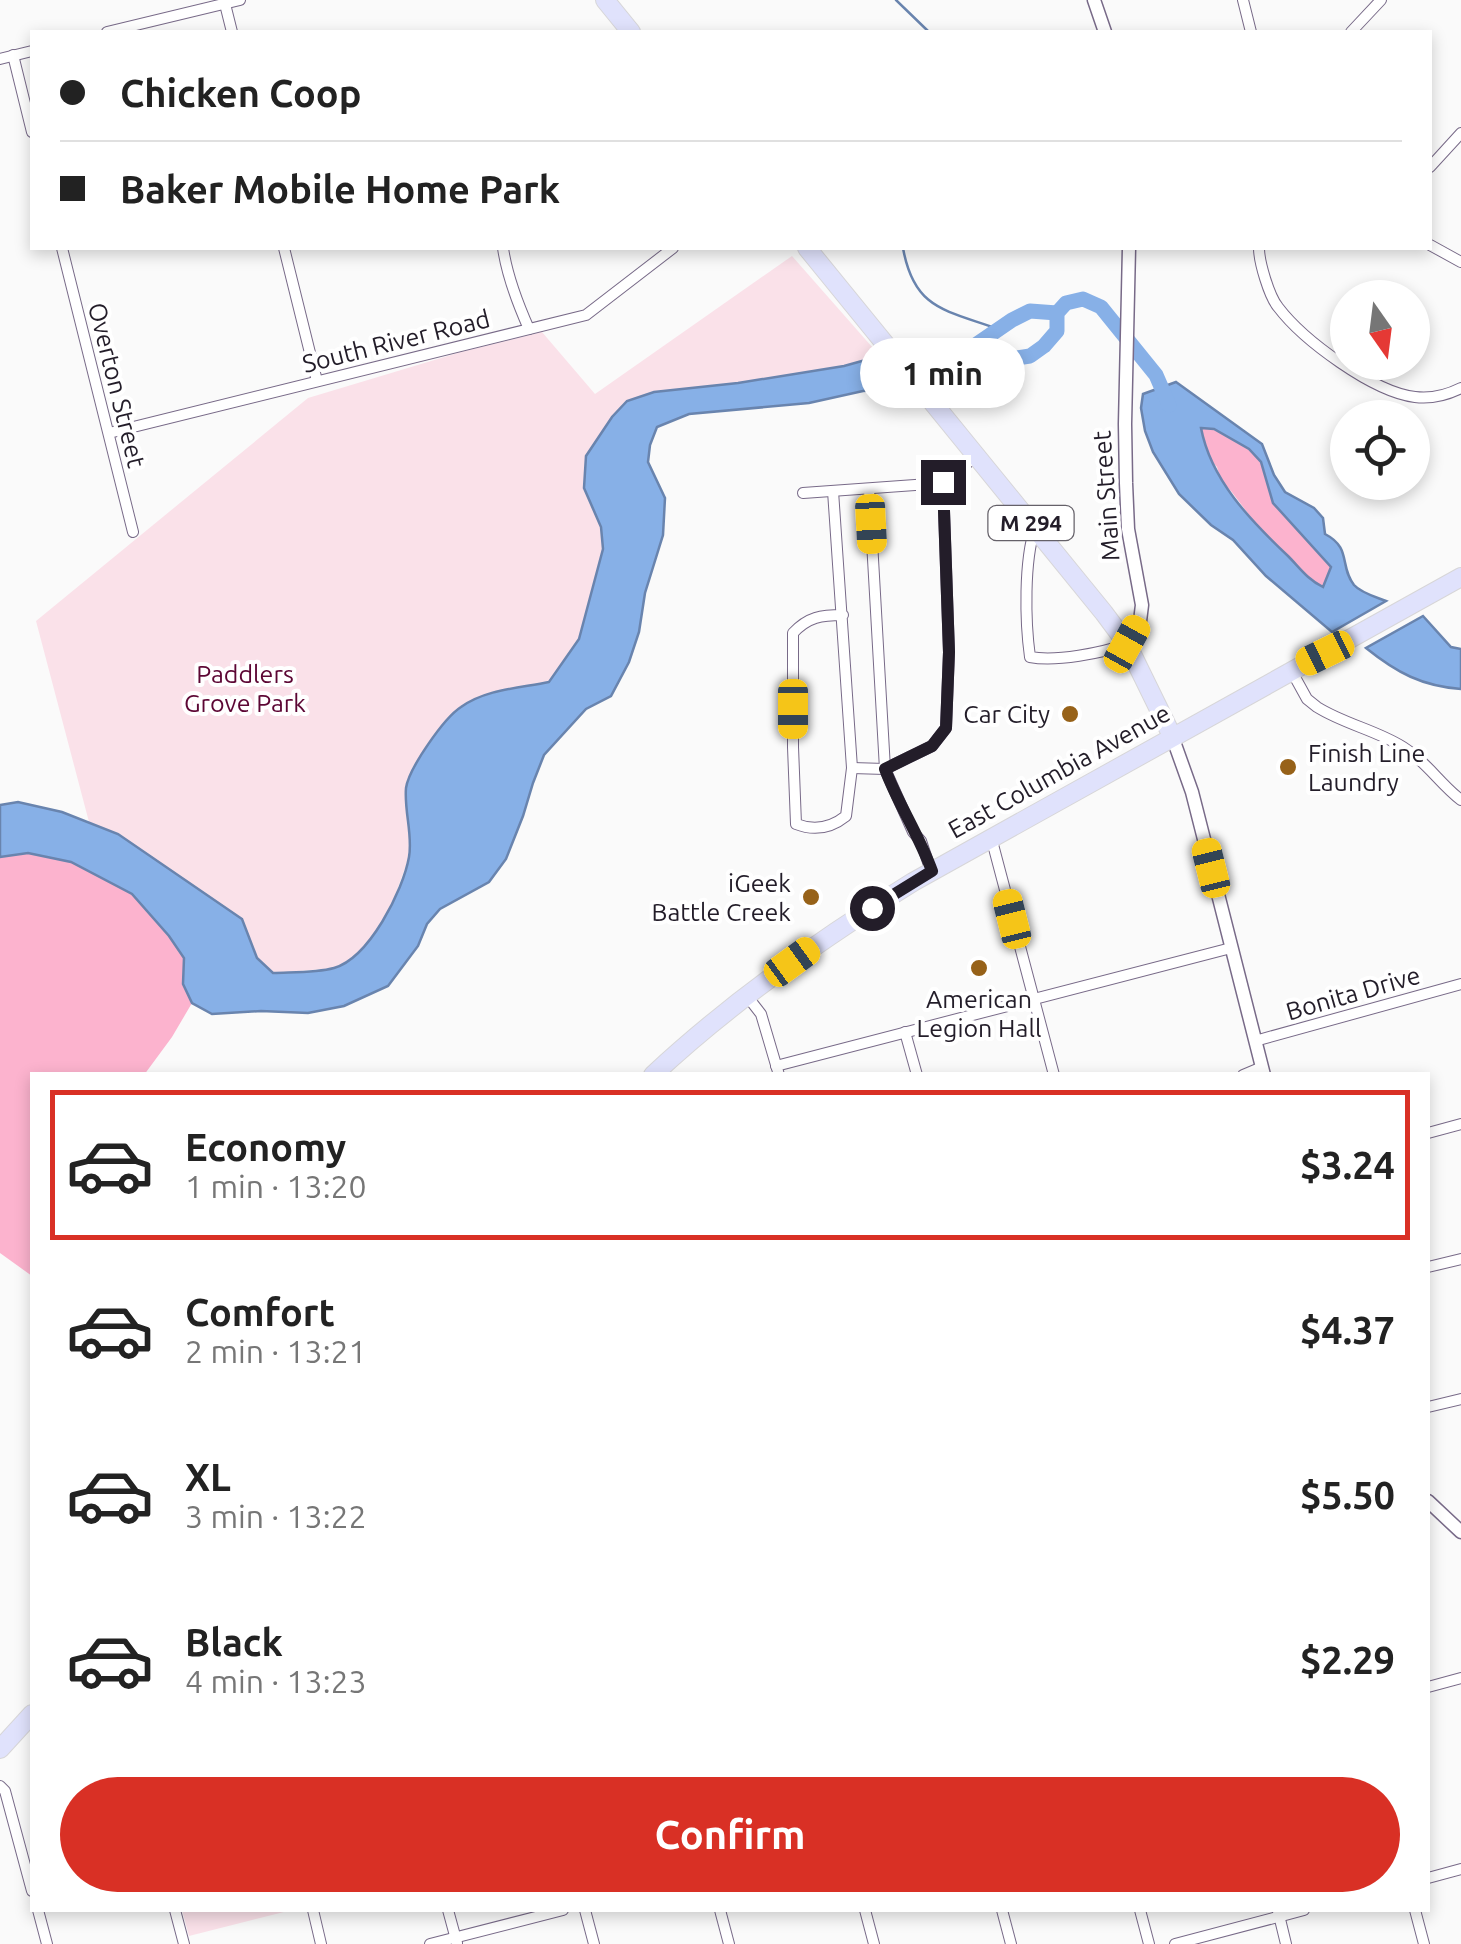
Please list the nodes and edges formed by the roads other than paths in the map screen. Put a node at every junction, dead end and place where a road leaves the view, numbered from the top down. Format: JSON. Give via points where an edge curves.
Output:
{"nodes":[{"id":1,"x":240,"y":0,"type":"edge"},
{"id":2,"x":604,"y":0,"type":"edge"},
{"id":3,"x":1094,"y":0,"type":"edge"},
{"id":4,"x":1243,"y":0,"type":"edge"},
{"id":5,"x":1381,"y":0,"type":"edge"},
{"id":6,"x":225,"y":4,"type":"junction"},
{"id":7,"x":116,"y":30,"type":"edge"},
{"id":8,"x":232,"y":30,"type":"edge"},
{"id":9,"x":629,"y":30,"type":"edge"},
{"id":10,"x":1105,"y":30,"type":"edge"},
{"id":11,"x":1250,"y":30,"type":"edge"},
{"id":12,"x":1352,"y":30,"type":"edge"},
{"id":13,"x":30,"y":52,"type":"edge"},
{"id":14,"x":13,"y":56,"type":"junction"},
{"id":15,"x":0,"y":59,"type":"edge"},
{"id":16,"x":30,"y":124,"type":"edge"},
{"id":17,"x":1461,"y":133,"type":"edge"},
{"id":18,"x":1432,"y":165,"type":"edge"},
{"id":19,"x":1432,"y":246,"type":"edge"},
{"id":20,"x":63,"y":250,"type":"edge"},
{"id":21,"x":284,"y":250,"type":"edge"},
{"id":22,"x":502,"y":250,"type":"edge"},
{"id":23,"x":670,"y":250,"type":"edge"},
{"id":24,"x":809,"y":250,"type":"edge"},
{"id":25,"x":1129,"y":250,"type":"edge"},
{"id":26,"x":1259,"y":250,"type":"edge"},
{"id":27,"x":1461,"y":262,"type":"edge"},
{"id":28,"x":529,"y":329,"type":"junction"},
{"id":29,"x":317,"y":381,"type":"junction"},
{"id":30,"x":1461,"y":388,"type":"edge"},
{"id":31,"x":109,"y":433,"type":"junction"},
{"id":32,"x":976,"y":456,"type":"junction"},
{"id":33,"x":943,"y":482,"type":"junction"},
{"id":34,"x":869,"y":489,"type":"junction"},
{"id":35,"x":833,"y":492,"type":"junction"},
{"id":36,"x":803,"y":494,"type":"dead end"},
{"id":37,"x":1035,"y":528,"type":"junction"},
{"id":38,"x":132,"y":532,"type":"dead end"},
{"id":39,"x":1461,"y":577,"type":"edge"},
{"id":40,"x":843,"y":615,"type":"junction"},
{"id":41,"x":1127,"y":644,"type":"junction"},
{"id":42,"x":1291,"y":670,"type":"junction"},
{"id":43,"x":1172,"y":736,"type":"junction"},
{"id":44,"x":852,"y":768,"type":"junction"},
{"id":45,"x":885,"y":769,"type":"junction"},
{"id":46,"x":1461,"y":800,"type":"edge"},
{"id":47,"x":991,"y":837,"type":"junction"},
{"id":48,"x":929,"y":872,"type":"junction"},
{"id":49,"x":1231,"y":948,"type":"junction"},
{"id":50,"x":1461,"y":984,"type":"edge"},
{"id":51,"x":746,"y":996,"type":"junction"},
{"id":52,"x":1034,"y":1000,"type":"junction"},
{"id":53,"x":906,"y":1032,"type":"junction"},
{"id":54,"x":1255,"y":1041,"type":"junction"},
{"id":55,"x":777,"y":1070,"type":"edge"},
{"id":56,"x":1264,"y":1071,"type":"edge"},
{"id":57,"x":655,"y":1072,"type":"edge"},
{"id":58,"x":916,"y":1072,"type":"edge"},
{"id":59,"x":1053,"y":1072,"type":"edge"},
{"id":60,"x":1461,"y":1124,"type":"edge"},
{"id":61,"x":1430,"y":1132,"type":"edge"},
{"id":62,"x":1461,"y":1259,"type":"edge"},
{"id":63,"x":1430,"y":1267,"type":"edge"},
{"id":64,"x":1461,"y":1398,"type":"edge"},
{"id":65,"x":1430,"y":1406,"type":"edge"},
{"id":66,"x":1430,"y":1503,"type":"edge"},
{"id":67,"x":1461,"y":1532,"type":"edge"},
{"id":68,"x":1461,"y":1678,"type":"edge"},
{"id":69,"x":1430,"y":1686,"type":"edge"},
{"id":70,"x":30,"y":1716,"type":"edge"},
{"id":71,"x":0,"y":1748,"type":"edge"},
{"id":72,"x":0,"y":1786,"type":"edge"},
{"id":73,"x":1461,"y":1869,"type":"edge"},
{"id":74,"x":1430,"y":1877,"type":"edge"},
{"id":75,"x":30,"y":1883,"type":"edge"},
{"id":76,"x":39,"y":1912,"type":"edge"},
{"id":77,"x":176,"y":1912,"type":"edge"},
{"id":78,"x":313,"y":1912,"type":"edge"},
{"id":79,"x":449,"y":1912,"type":"edge"},
{"id":80,"x":556,"y":1912,"type":"edge"},
{"id":81,"x":586,"y":1912,"type":"edge"},
{"id":82,"x":721,"y":1912,"type":"edge"},
{"id":83,"x":866,"y":1912,"type":"edge"},
{"id":84,"x":1003,"y":1912,"type":"edge"},
{"id":85,"x":1141,"y":1912,"type":"edge"},
{"id":86,"x":1416,"y":1912,"type":"edge"},
{"id":87,"x":1278,"y":1913,"type":"edge"},
{"id":88,"x":456,"y":1941,"type":"edge"},
{"id":89,"x":47,"y":1944,"type":"edge"},
{"id":90,"x":184,"y":1944,"type":"edge"},
{"id":91,"x":322,"y":1944,"type":"edge"},
{"id":92,"x":430,"y":1944,"type":"edge"},
{"id":93,"x":594,"y":1944,"type":"edge"},
{"id":94,"x":729,"y":1944,"type":"edge"},
{"id":95,"x":874,"y":1944,"type":"edge"},
{"id":96,"x":1011,"y":1944,"type":"edge"},
{"id":97,"x":1149,"y":1944,"type":"edge"},
{"id":98,"x":1175,"y":1944,"type":"edge"},
{"id":99,"x":1286,"y":1944,"type":"edge"},
{"id":100,"x":1424,"y":1944,"type":"edge"}],
"edges":[{"from":1,"to":6,"type":"street"},
{"from":2,"to":9,"type":"main road"},
{"from":3,"to":10,"type":"street"},
{"from":4,"to":11,"type":"street"},
{"from":5,"to":12,"type":"street"},
{"from":6,"to":7,"type":"street"},
{"from":6,"to":8,"type":"street"},
{"from":13,"to":14,"type":"street"},
{"from":14,"to":15,"type":"street"},
{"from":14,"to":16,"type":"street"},
{"from":17,"to":18,"type":"street"},
{"from":19,"to":27,"type":"street"},
{"from":20,"to":31,"type":"street","name":"Overton Street"},
{"from":21,"to":29,"type":"street"},
{"from":22,"to":28,"type":"street"},
{"from":23,"to":28,"type":"street","name":"South River Road","via":[[586,315]]},
{"from":24,"to":32,"type":"main road","number":"M 294"},
{"from":25,"to":41,"type":"street","name":"Main Street","via":[[1128,529],[1142,605]]},
{"from":26,"to":30,"type":"street","via":[[1275,304],[1319,347],[1378,385],[1415,398]]},
{"from":28,"to":29,"type":"street","name":"South River Road"},
{"from":29,"to":31,"type":"street","name":"South River Road"},
{"from":31,"to":38,"type":"street","name":"Overton Street"},
{"from":32,"to":33,"type":"street"},
{"from":32,"to":37,"type":"main road","number":"M 294"},
{"from":33,"to":34,"type":"street"},
{"from":33,"to":45,"type":"street","via":[[946,728],[932,746]]},
{"from":34,"to":35,"type":"street"},
{"from":34,"to":45,"type":"street"},
{"from":35,"to":36,"type":"street"},
{"from":35,"to":40,"type":"street"},
{"from":37,"to":41,"type":"main road","number":"M 294"},
{"from":37,"to":41,"type":"street","via":[[1030,656]]},
{"from":39,"to":42,"type":"main road","name":"East Columbia Avenue"},
{"from":40,"to":44,"type":"street"},
{"from":40,"to":44,"type":"street","via":[[816,616],[793,633],[796,824],[824,827],[846,816]]},
{"from":41,"to":43,"type":"main road","number":"M 294"},
{"from":42,"to":43,"type":"main road","name":"East Columbia Avenue"},
{"from":42,"to":46,"type":"street","via":[[1317,707],[1405,747]]},
{"from":43,"to":47,"type":"main road","name":"East Columbia Avenue"},
{"from":43,"to":49,"type":"street"},
{"from":44,"to":45,"type":"street"},
{"from":45,"to":48,"type":"street"},
{"from":47,"to":48,"type":"main road","name":"East Columbia Avenue"},
{"from":47,"to":52,"type":"street"},
{"from":48,"to":51,"type":"main road","name":"East Columbia Avenue"},
{"from":49,"to":52,"type":"street"},
{"from":49,"to":54,"type":"street"},
{"from":50,"to":54,"type":"street","name":"Bonita Drive"},
{"from":51,"to":55,"type":"street","via":[[761,1014]]},
{"from":51,"to":57,"type":"main road","name":"East Columbia Avenue"},
{"from":52,"to":53,"type":"street"},
{"from":52,"to":59,"type":"street"},
{"from":53,"to":55,"type":"street"},
{"from":53,"to":58,"type":"street"},
{"from":54,"to":56,"type":"street"},
{"from":60,"to":61,"type":"street"},
{"from":62,"to":63,"type":"street"},
{"from":64,"to":65,"type":"street"},
{"from":66,"to":67,"type":"street"},
{"from":68,"to":69,"type":"street"},
{"from":70,"to":71,"type":"main road"},
{"from":72,"to":75,"type":"street"},
{"from":73,"to":74,"type":"street"},
{"from":76,"to":89,"type":"street"},
{"from":77,"to":90,"type":"street"},
{"from":78,"to":91,"type":"street"},
{"from":79,"to":88,"type":"street"},
{"from":80,"to":88,"type":"street"},
{"from":81,"to":93,"type":"street"},
{"from":82,"to":94,"type":"street"},
{"from":83,"to":95,"type":"street"},
{"from":84,"to":96,"type":"street"},
{"from":85,"to":97,"type":"street"},
{"from":86,"to":100,"type":"street"},
{"from":87,"to":98,"type":"street"},
{"from":87,"to":99,"type":"street"},
{"from":88,"to":92,"type":"street"}]}
